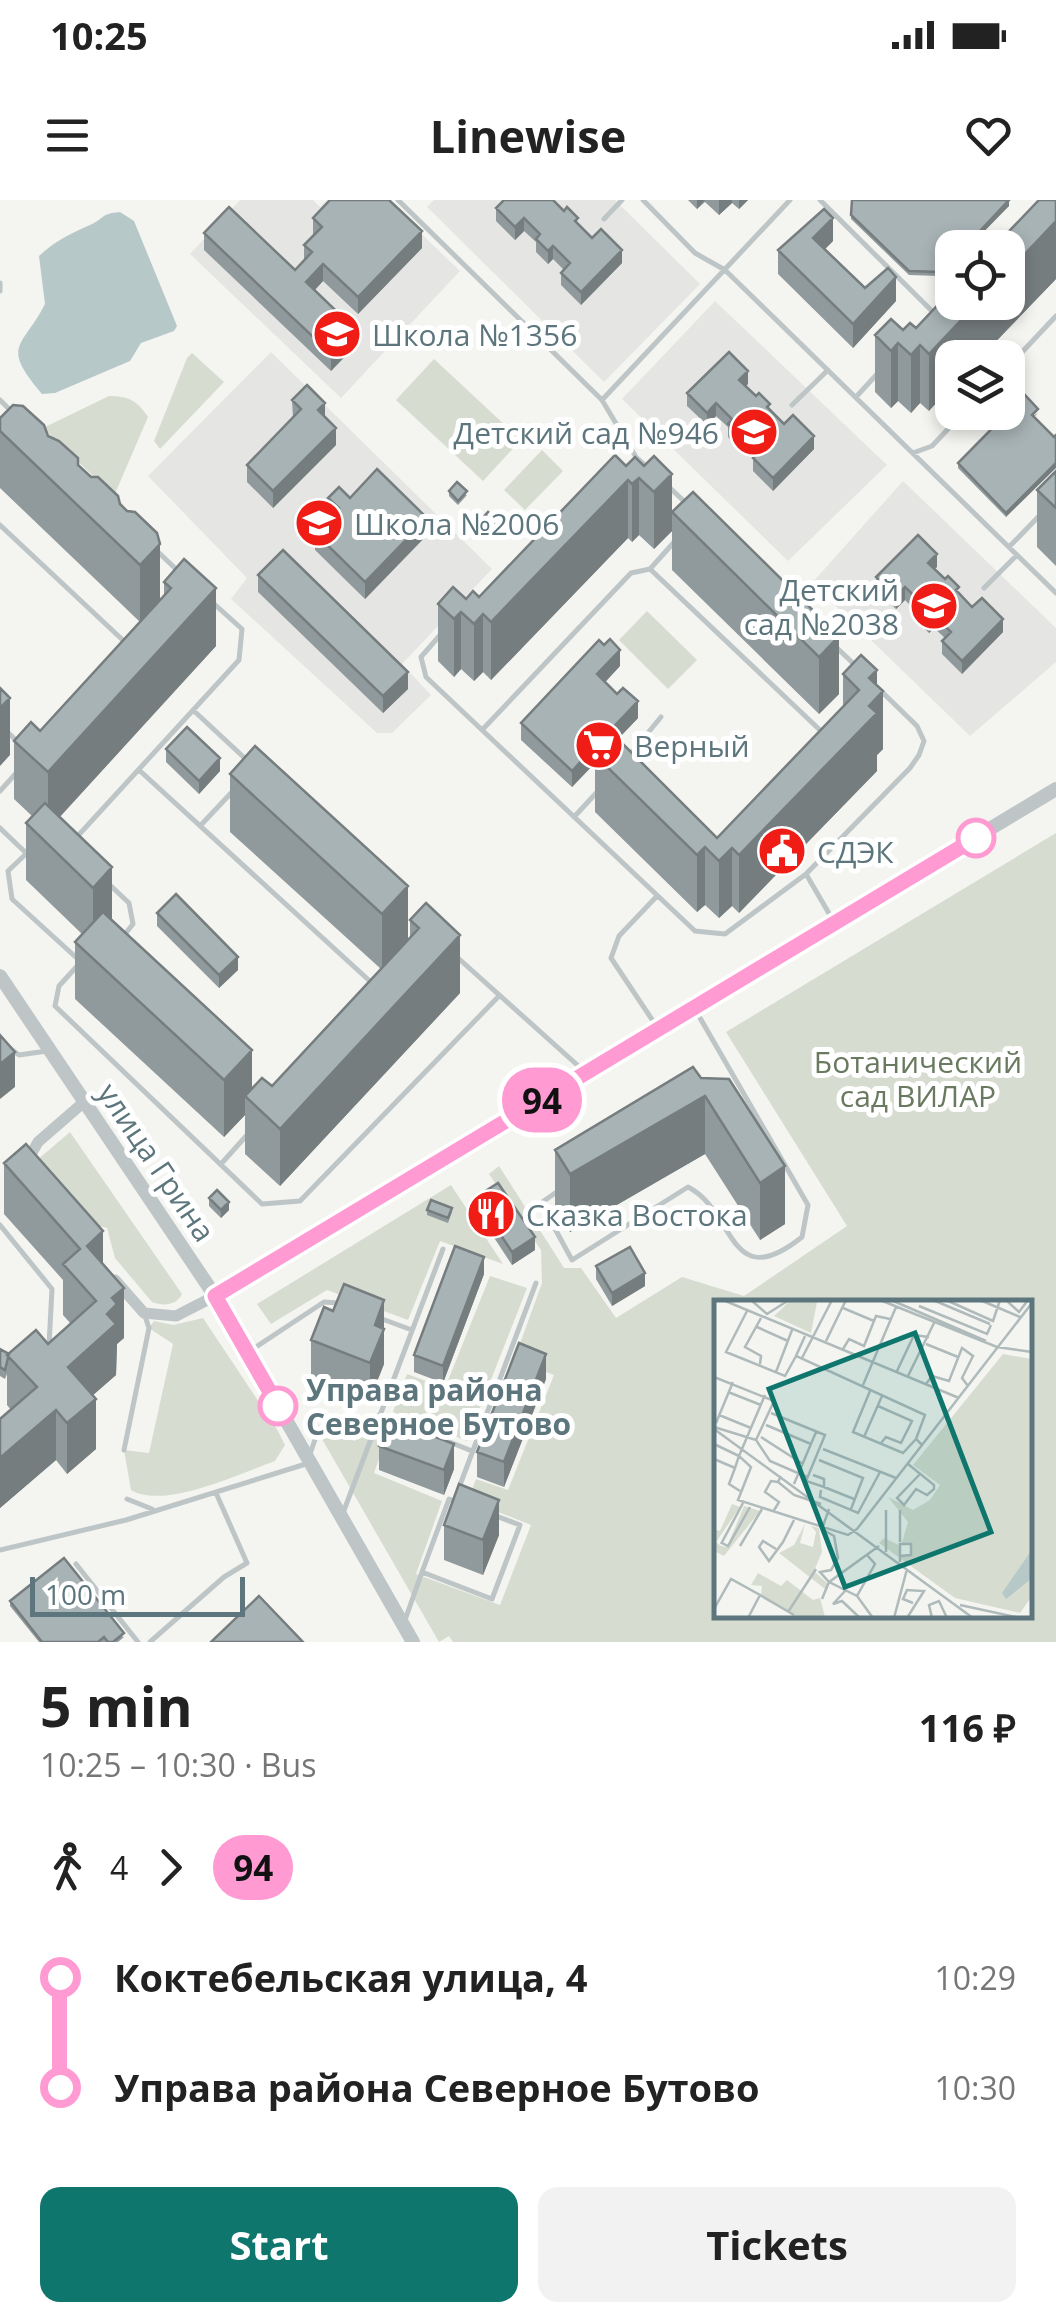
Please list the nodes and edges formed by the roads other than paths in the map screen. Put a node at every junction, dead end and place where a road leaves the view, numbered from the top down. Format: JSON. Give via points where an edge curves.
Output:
{"nodes":[{"id":1,"x":622,"y":200,"type":"edge"},
{"id":2,"x":642,"y":200,"type":"edge"},
{"id":3,"x":790,"y":200,"type":"edge"},
{"id":4,"x":820,"y":200,"type":"edge"},
{"id":5,"x":402,"y":201,"type":"edge"},
{"id":6,"x":604,"y":219,"type":"dead end"},
{"id":7,"x":725,"y":270,"type":"junction"},
{"id":8,"x":0,"y":284,"type":"edge"},
{"id":9,"x":0,"y":292,"type":"edge"},
{"id":10,"x":1056,"y":316,"type":"edge"},
{"id":11,"x":943,"y":322,"type":"edge"},
{"id":12,"x":1025,"y":349,"type":"edge"},
{"id":13,"x":828,"y":370,"type":"junction"},
{"id":14,"x":881,"y":370,"type":"edge"},
{"id":15,"x":856,"y":397,"type":"junction"},
{"id":16,"x":0,"y":400,"type":"edge"},
{"id":17,"x":602,"y":400,"type":"junction"},
{"id":18,"x":792,"y":405,"type":"dead end"},
{"id":19,"x":19,"y":419,"type":"edge"},
{"id":20,"x":947,"y":430,"type":"edge"},
{"id":21,"x":913,"y":453,"type":"junction"},
{"id":22,"x":636,"y":457,"type":"junction"},
{"id":23,"x":649,"y":468,"type":"edge"},
{"id":24,"x":624,"y":470,"type":"edge"},
{"id":25,"x":661,"y":480,"type":"edge"},
{"id":26,"x":1056,"y":512,"type":"edge"},
{"id":27,"x":698,"y":515,"type":"edge"},
{"id":28,"x":0,"y":525,"type":"edge"},
{"id":29,"x":686,"y":529,"type":"edge"},
{"id":30,"x":152,"y":546,"type":"edge"},
{"id":31,"x":1009,"y":547,"type":"junction"},
{"id":32,"x":1017,"y":555,"type":"junction"},
{"id":33,"x":650,"y":569,"type":"junction"},
{"id":34,"x":180,"y":572,"type":"edge"},
{"id":35,"x":984,"y":588,"type":"dead end"},
{"id":36,"x":1056,"y":593,"type":"edge"},
{"id":37,"x":206,"y":596,"type":"edge"},
{"id":38,"x":448,"y":627,"type":"edge"},
{"id":39,"x":833,"y":644,"type":"edge"},
{"id":40,"x":133,"y":650,"type":"edge"},
{"id":41,"x":858,"y":668,"type":"edge"},
{"id":42,"x":870,"y":680,"type":"edge"},
{"id":43,"x":194,"y":710,"type":"junction"},
{"id":44,"x":662,"y":717,"type":"dead end"},
{"id":45,"x":834,"y":719,"type":"edge"},
{"id":46,"x":0,"y":725,"type":"edge"},
{"id":47,"x":482,"y":730,"type":"junction"},
{"id":48,"x":22,"y":746,"type":"edge"},
{"id":49,"x":22,"y":768,"type":"edge"},
{"id":50,"x":255,"y":768,"type":"edge"},
{"id":51,"x":138,"y":770,"type":"junction"},
{"id":52,"x":617,"y":770,"type":"edge"},
{"id":53,"x":606,"y":782,"type":"edge"},
{"id":54,"x":1056,"y":789,"type":"edge"},
{"id":55,"x":0,"y":791,"type":"edge"},
{"id":56,"x":233,"y":791,"type":"edge"},
{"id":57,"x":574,"y":817,"type":"junction"},
{"id":58,"x":200,"y":826,"type":"junction"},
{"id":59,"x":0,"y":828,"type":"edge"},
{"id":60,"x":68,"y":847,"type":"edge"},
{"id":61,"x":39,"y":850,"type":"edge"},
{"id":62,"x":25,"y":852,"type":"junction"},
{"id":63,"x":806,"y":874,"type":"junction"},
{"id":64,"x":104,"y":881,"type":"edge"},
{"id":65,"x":657,"y":896,"type":"junction"},
{"id":66,"x":835,"y":924,"type":"junction"},
{"id":67,"x":116,"y":945,"type":"edge"},
{"id":68,"x":456,"y":956,"type":"edge"},
{"id":69,"x":94,"y":958,"type":"edge"},
{"id":70,"x":80,"y":961,"type":"junction"},
{"id":71,"x":0,"y":976,"type":"edge"},
{"id":72,"x":380,"y":990,"type":"edge"},
{"id":73,"x":498,"y":996,"type":"junction"},
{"id":74,"x":694,"y":1008,"type":"junction"},
{"id":75,"x":659,"y":1030,"type":"junction"},
{"id":76,"x":0,"y":1041,"type":"edge"},
{"id":77,"x":50,"y":1051,"type":"junction"},
{"id":78,"x":586,"y":1073,"type":"junction"},
{"id":79,"x":84,"y":1102,"type":"junction"},
{"id":80,"x":732,"y":1103,"type":"edge"},
{"id":81,"x":748,"y":1104,"type":"junction"},
{"id":82,"x":247,"y":1136,"type":"edge"},
{"id":83,"x":221,"y":1165,"type":"junction"},
{"id":84,"x":20,"y":1173,"type":"edge"},
{"id":85,"x":572,"y":1182,"type":"edge"},
{"id":86,"x":0,"y":1225,"type":"edge"},
{"id":87,"x":443,"y":1248,"type":"dead end"},
{"id":88,"x":106,"y":1271,"type":"edge"},
{"id":89,"x":536,"y":1283,"type":"dead end"},
{"id":90,"x":215,"y":1296,"type":"junction"},
{"id":91,"x":349,"y":1307,"type":"edge"},
{"id":92,"x":144,"y":1313,"type":"junction"},
{"id":93,"x":380,"y":1318,"type":"edge"},
{"id":94,"x":412,"y":1330,"type":"junction"},
{"id":95,"x":248,"y":1352,"type":"junction"},
{"id":96,"x":48,"y":1354,"type":"edge"},
{"id":97,"x":380,"y":1414,"type":"junction"},
{"id":98,"x":319,"y":1428,"type":"dead end"},
{"id":99,"x":124,"y":1450,"type":"dead end"},
{"id":100,"x":472,"y":1451,"type":"junction"},
{"id":101,"x":310,"y":1460,"type":"junction"},
{"id":102,"x":460,"y":1485,"type":"edge"},
{"id":103,"x":216,"y":1492,"type":"junction"},
{"id":104,"x":127,"y":1499,"type":"dead end"},
{"id":105,"x":463,"y":1504,"type":"edge"},
{"id":106,"x":155,"y":1510,"type":"junction"},
{"id":107,"x":491,"y":1514,"type":"edge"},
{"id":108,"x":342,"y":1516,"type":"junction"},
{"id":109,"x":0,"y":1550,"type":"edge"},
{"id":110,"x":76,"y":1564,"type":"dead end"},
{"id":111,"x":422,"y":1572,"type":"junction"},
{"id":112,"x":403,"y":1624,"type":"junction"},
{"id":113,"x":138,"y":1642,"type":"edge"},
{"id":114,"x":150,"y":1642,"type":"edge"},
{"id":115,"x":413,"y":1642,"type":"edge"}],
"edges":[{"from":1,"to":6,"type":"lane"},
{"from":2,"to":7,"type":"lane","via":[[696,253]]},
{"from":3,"to":7,"type":"lane"},
{"from":4,"to":11,"type":"lane"},
{"from":5,"to":17,"type":"lane"},
{"from":7,"to":13,"type":"lane"},
{"from":7,"to":17,"type":"lane"},
{"from":8,"to":9,"type":"lane"},
{"from":10,"to":12,"type":"lane"},
{"from":13,"to":15,"type":"lane"},
{"from":13,"to":18,"type":"lane"},
{"from":14,"to":15,"type":"lane"},
{"from":15,"to":21,"type":"lane"},
{"from":16,"to":19,"type":"lane"},
{"from":17,"to":22,"type":"lane"},
{"from":20,"to":21,"type":"lane"},
{"from":21,"to":31,"type":"lane"},
{"from":22,"to":23,"type":"lane"},
{"from":22,"to":24,"type":"lane"},
{"from":25,"to":27,"type":"lane"},
{"from":26,"to":31,"type":"lane","via":[[1045,510]]},
{"from":28,"to":40,"type":"lane"},
{"from":29,"to":33,"type":"lane"},
{"from":30,"to":34,"type":"lane"},
{"from":31,"to":32,"type":"lane"},
{"from":32,"to":35,"type":"lane"},
{"from":32,"to":36,"type":"lane"},
{"from":33,"to":45,"type":"lane","via":[[822,732]]},
{"from":33,"to":47,"type":"lane","via":[[631,573]]},
{"from":37,"to":43,"type":"lane","via":[[242,629],[239,660]]},
{"from":38,"to":47,"type":"lane","via":[[422,657],[426,676]]},
{"from":39,"to":41,"type":"lane"},
{"from":42,"to":63,"type":"lane","via":[[916,726],[924,741],[920,756]]},
{"from":43,"to":50,"type":"lane"},
{"from":43,"to":51,"type":"lane"},
{"from":44,"to":52,"type":"lane"},
{"from":46,"to":48,"type":"lane"},
{"from":47,"to":57,"type":"lane"},
{"from":49,"to":55,"type":"lane"},
{"from":51,"to":58,"type":"lane"},
{"from":51,"to":60,"type":"lane"},
{"from":53,"to":57,"type":"lane"},
{"from":54,"to":66,"type":"street"},
{"from":56,"to":58,"type":"lane"},
{"from":57,"to":65,"type":"lane"},
{"from":58,"to":72,"type":"lane"},
{"from":59,"to":62,"type":"lane"},
{"from":61,"to":62,"type":"lane"},
{"from":62,"to":70,"type":"lane","via":[[8,871],[12,900]]},
{"from":63,"to":65,"type":"lane","via":[[725,934],[695,932]]},
{"from":63,"to":66,"type":"lane"},
{"from":64,"to":67,"type":"lane","via":[[129,903],[133,924]]},
{"from":65,"to":75,"type":"lane","via":[[619,936],[611,958]]},
{"from":66,"to":74,"type":"street"},
{"from":68,"to":73,"type":"lane"},
{"from":69,"to":70,"type":"lane"},
{"from":70,"to":83,"type":"lane","via":[[59,986],[55,1006]]},
{"from":71,"to":77,"type":"street","name":"улица Грина"},
{"from":73,"to":78,"type":"lane"},
{"from":73,"to":83,"type":"lane","via":[[300,1200],[262,1204]]},
{"from":74,"to":75,"type":"street"},
{"from":74,"to":81,"type":"lane"},
{"from":75,"to":78,"type":"street"},
{"from":76,"to":77,"type":"lane","via":[[19,1055]]},
{"from":77,"to":79,"type":"street","name":"улица Грина"},
{"from":78,"to":90,"type":"street"},
{"from":79,"to":84,"type":"street","via":[[38,1142]]},
{"from":79,"to":90,"type":"street","name":"улица Грина"},
{"from":80,"to":81,"type":"lane"},
{"from":81,"to":85,"type":"lane","via":[[808,1206],[802,1237],[784,1252],[761,1259],[745,1253],[702,1194],[688,1187],[572,1260],[541,1202]]},
{"from":82,"to":83,"type":"lane"},
{"from":86,"to":96,"type":"lane","via":[[52,1290]]},
{"from":87,"to":94,"type":"lane"},
{"from":88,"to":92,"type":"street"},
{"from":89,"to":100,"type":"lane"},
{"from":90,"to":92,"type":"street","via":[[176,1316]]},
{"from":90,"to":95,"type":"street","name":"улица Грина"},
{"from":91,"to":95,"type":"lane","via":[[324,1302]]},
{"from":92,"to":99,"type":"lane","via":[[149,1328]]},
{"from":93,"to":94,"type":"lane"},
{"from":94,"to":97,"type":"lane"},
{"from":95,"to":101,"type":"street","name":"улица Грина"},
{"from":97,"to":100,"type":"lane"},
{"from":97,"to":108,"type":"lane"},
{"from":98,"to":101,"type":"lane"},
{"from":100,"to":102,"type":"lane"},
{"from":101,"to":103,"type":"lane"},
{"from":101,"to":108,"type":"street","name":"улица Грина"},
{"from":103,"to":106,"type":"lane"},
{"from":103,"to":114,"type":"lane","via":[[247,1563]]},
{"from":104,"to":106,"type":"lane"},
{"from":105,"to":111,"type":"lane","via":[[449,1499]]},
{"from":106,"to":109,"type":"lane"},
{"from":107,"to":111,"type":"lane","via":[[520,1525],[492,1598]]},
{"from":108,"to":112,"type":"street","name":"улица Грина"},
{"from":110,"to":113,"type":"lane"},
{"from":111,"to":112,"type":"lane"},
{"from":112,"to":115,"type":"street","name":"улица Грина"}]}
